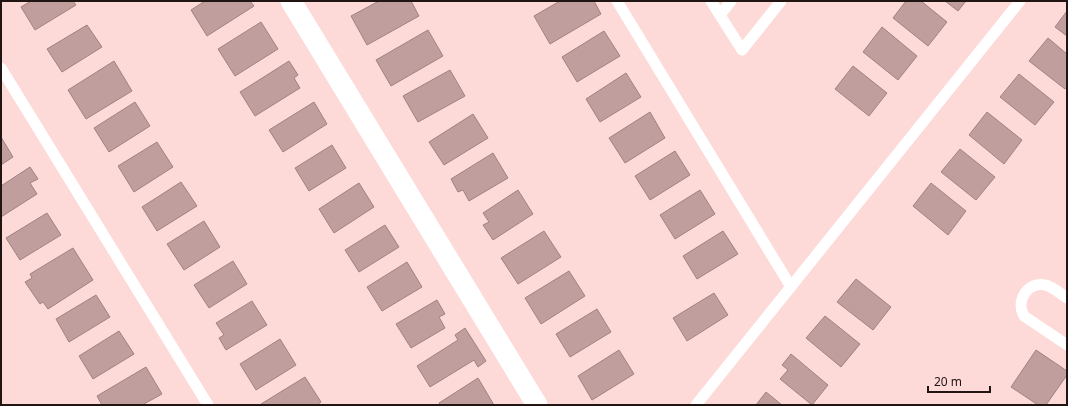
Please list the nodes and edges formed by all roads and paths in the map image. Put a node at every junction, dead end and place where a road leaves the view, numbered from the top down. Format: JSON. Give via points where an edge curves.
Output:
{"nodes":[{"id":1,"x":291,"y":1,"type":"edge"},
{"id":2,"x":617,"y":1,"type":"edge"},
{"id":3,"x":711,"y":1,"type":"edge"},
{"id":4,"x":731,"y":1,"type":"edge"},
{"id":5,"x":781,"y":1,"type":"edge"},
{"id":6,"x":1020,"y":1,"type":"edge"},
{"id":7,"x":720,"y":15,"type":"junction"},
{"id":8,"x":1,"y":68,"type":"edge"},
{"id":9,"x":791,"y":287,"type":"junction"},
{"id":10,"x":1067,"y":298,"type":"edge"},
{"id":11,"x":1067,"y":345,"type":"edge"},
{"id":12,"x":208,"y":405,"type":"edge"},
{"id":13,"x":537,"y":405,"type":"edge"},
{"id":14,"x":696,"y":405,"type":"edge"}],
"edges":[{"from":1,"to":13,"type":"street"},
{"from":2,"to":9,"type":"lane"},
{"from":3,"to":7,"type":"lane"},
{"from":4,"to":7,"type":"lane"},
{"from":5,"to":7,"type":"lane","via":[[742,50]]},
{"from":6,"to":9,"type":"lane"},
{"from":8,"to":12,"type":"lane"},
{"from":9,"to":14,"type":"lane"},
{"from":10,"to":11,"type":"lane","via":[[1047,285],[1038,284],[1029,289],[1020,304],[1024,316]]}]}
